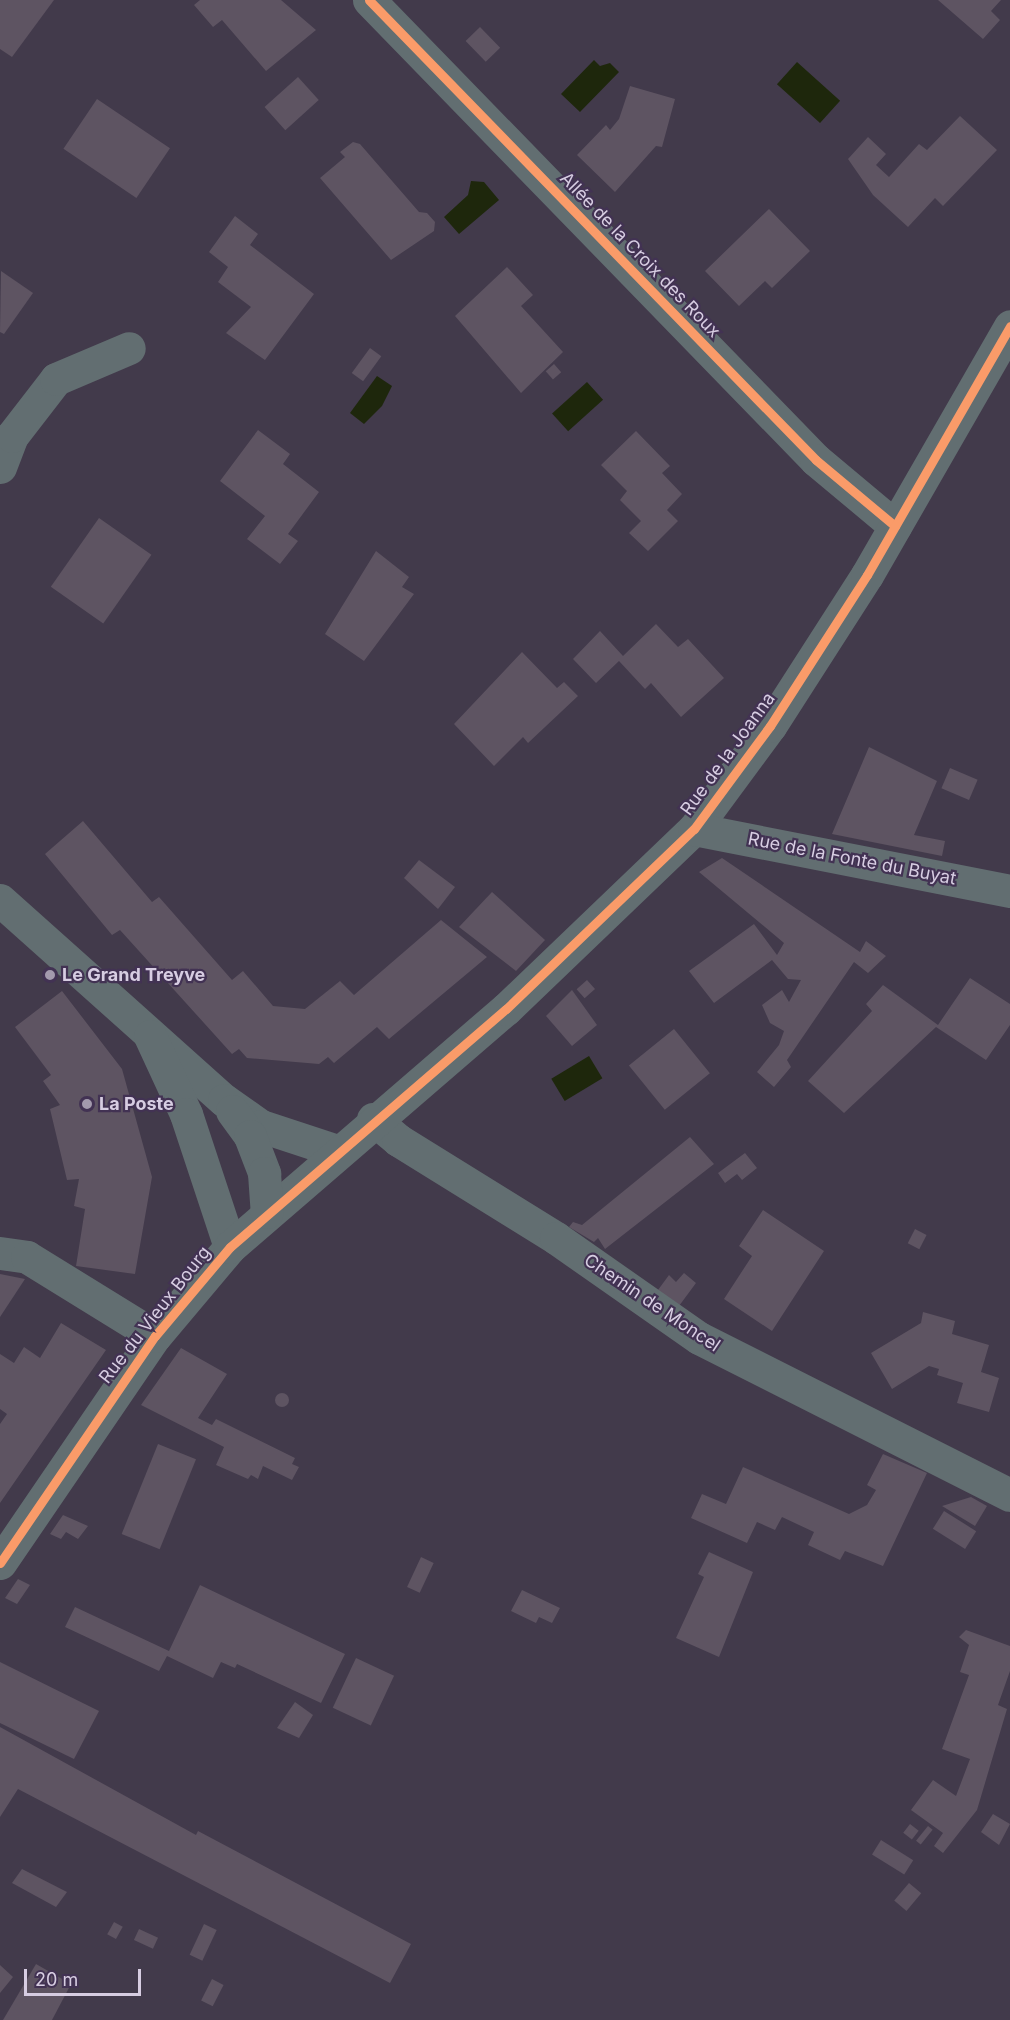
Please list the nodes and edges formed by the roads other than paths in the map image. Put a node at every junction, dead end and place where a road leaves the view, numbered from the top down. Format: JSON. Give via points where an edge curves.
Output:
{"nodes":[{"id":1,"x":369,"y":0,"type":"edge"},
{"id":2,"x":1010,"y":326,"type":"edge"},
{"id":3,"x":129,"y":348,"type":"dead end"},
{"id":4,"x":0,"y":467,"type":"edge"},
{"id":5,"x":895,"y":526,"type":"junction"},
{"id":6,"x":694,"y":829,"type":"junction"},
{"id":7,"x":1010,"y":891,"type":"edge"},
{"id":8,"x":0,"y":900,"type":"edge"},
{"id":9,"x":150,"y":1036,"type":"junction"},
{"id":10,"x":224,"y":1100,"type":"junction"},
{"id":11,"x":373,"y":1119,"type":"junction"},
{"id":12,"x":338,"y":1150,"type":"junction"},
{"id":13,"x":267,"y":1212,"type":"junction"},
{"id":14,"x":230,"y":1247,"type":"junction"},
{"id":15,"x":0,"y":1253,"type":"edge"},
{"id":16,"x":155,"y":1336,"type":"junction"},
{"id":17,"x":1010,"y":1496,"type":"edge"},
{"id":18,"x":0,"y":1563,"type":"edge"}],
"edges":[{"from":1,"to":5,"type":"street","name":"Allée de la Croix des Roux","via":[[816,460]]},
{"from":2,"to":5,"type":"street","name":"Rue de la Joanna"},
{"from":3,"to":4,"type":"street","via":[[56,379],[12,436]]},
{"from":5,"to":6,"type":"street","name":"Rue de la Joanna","via":[[770,726]]},
{"from":6,"to":7,"type":"street","name":"Rue de la Fonte du Buyat"},
{"from":6,"to":11,"type":"street","name":"Rue de la Joanna","via":[[506,1009]]},
{"from":8,"to":9,"type":"street","via":[[70,958]]},
{"from":9,"to":10,"type":"street"},
{"from":9,"to":14,"type":"street","via":[[186,1114]]},
{"from":10,"to":12,"type":"street","via":[[261,1126]]},
{"from":10,"to":13,"type":"street","via":[[250,1136],[264,1173]]},
{"from":11,"to":12,"type":"street","name":"Rue du Vieux Bourg"},
{"from":11,"to":17,"type":"street","name":"Chemin de Moncel","via":[[398,1140],[556,1238],[699,1338]]},
{"from":12,"to":13,"type":"street","name":"Rue du Vieux Bourg"},
{"from":13,"to":14,"type":"street","name":"Rue du Vieux Bourg"},
{"from":14,"to":16,"type":"street","name":"Rue du Vieux Bourg"},
{"from":15,"to":16,"type":"street","via":[[27,1257]]},
{"from":16,"to":18,"type":"street","name":"Rue du Vieux Bourg"}]}
